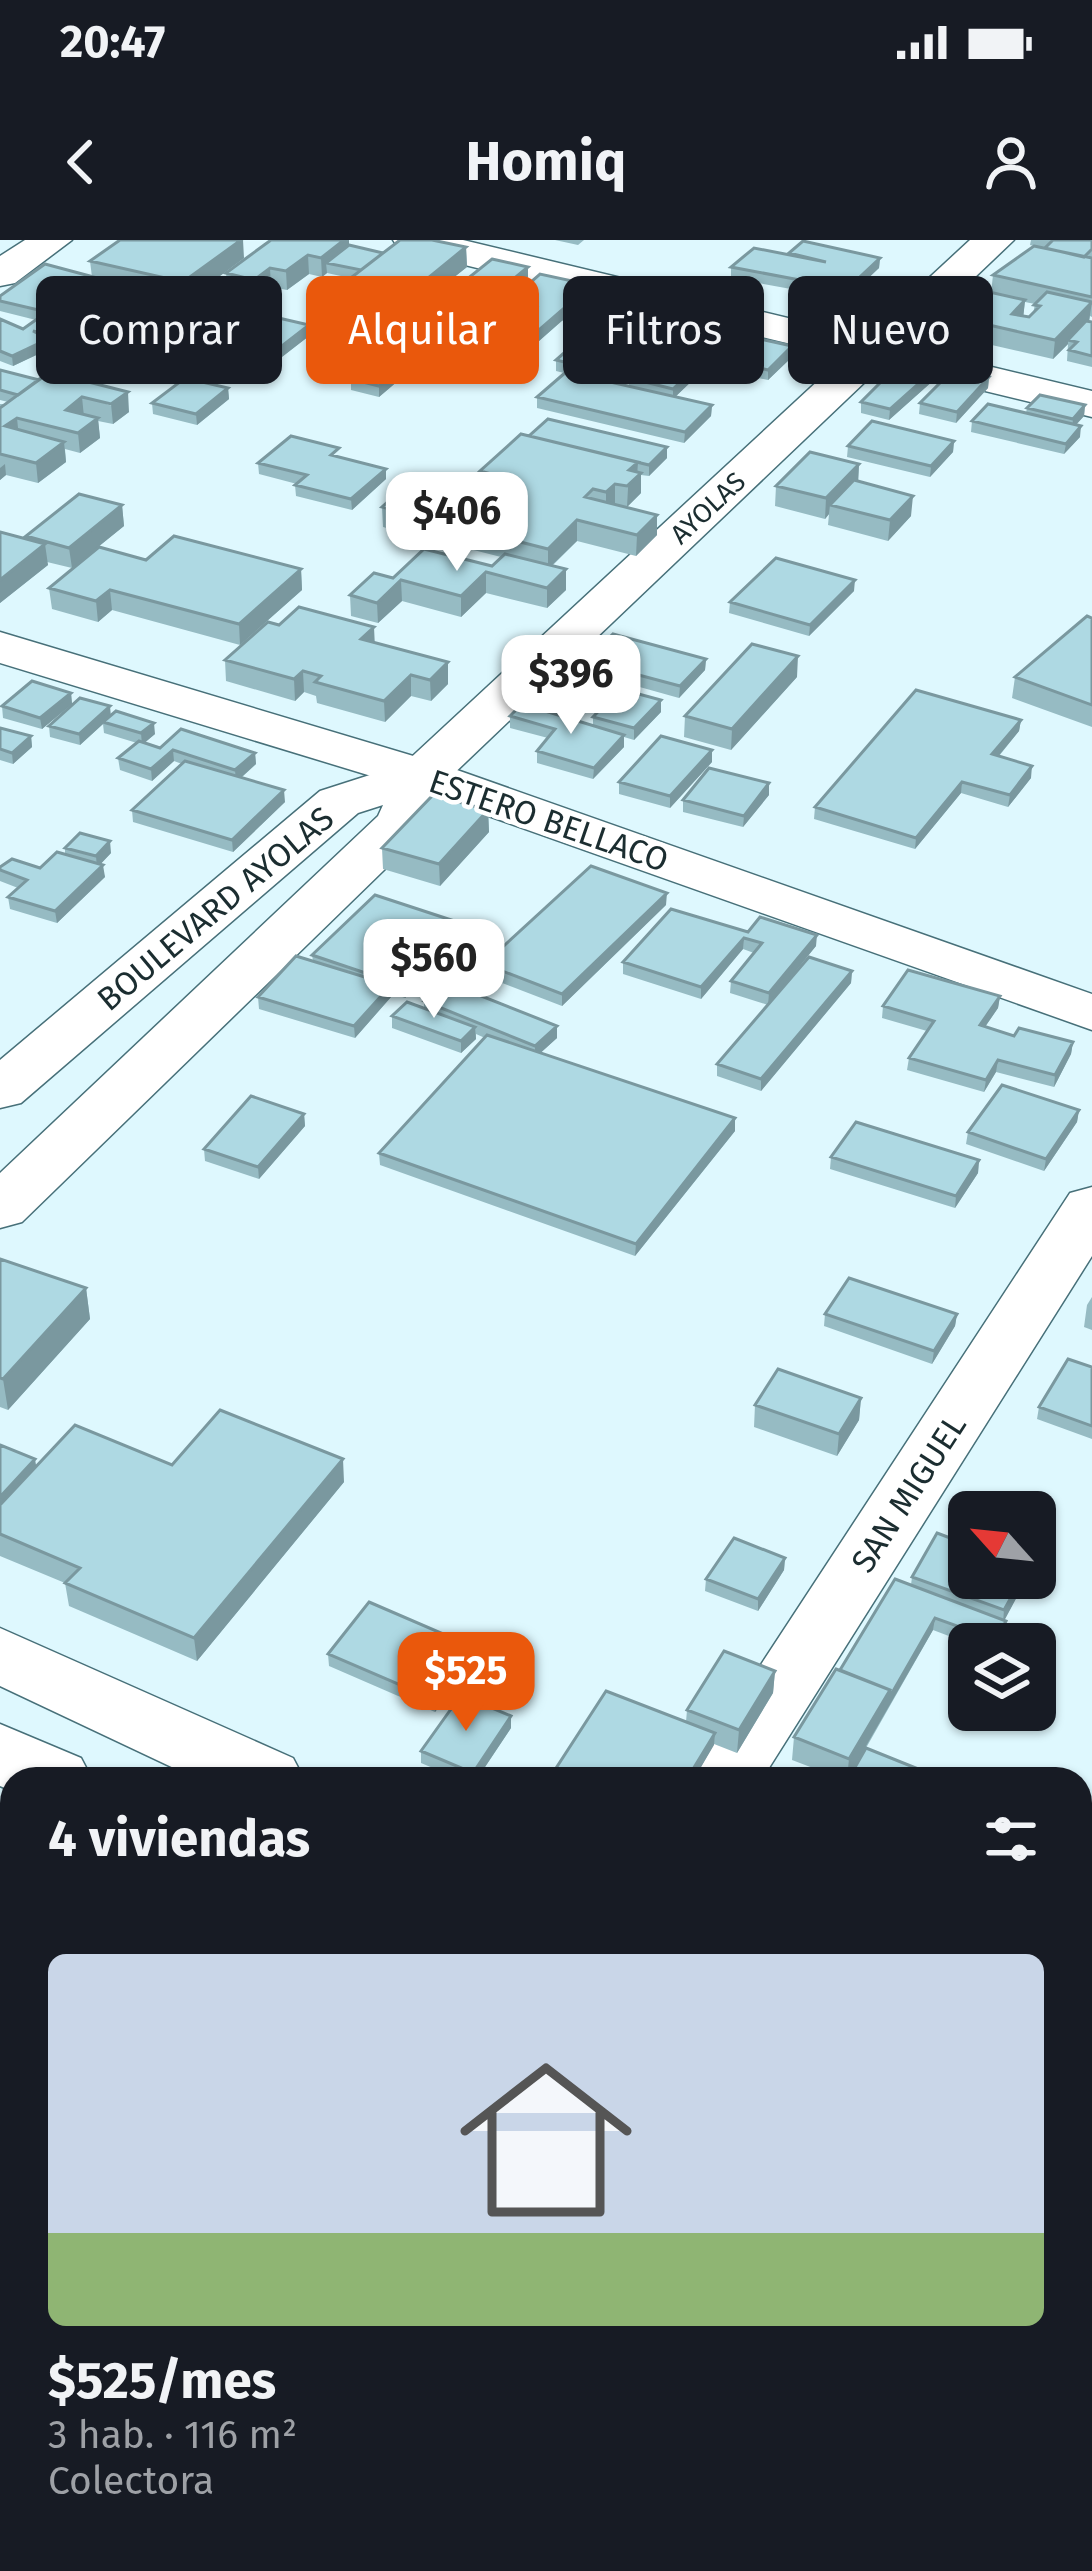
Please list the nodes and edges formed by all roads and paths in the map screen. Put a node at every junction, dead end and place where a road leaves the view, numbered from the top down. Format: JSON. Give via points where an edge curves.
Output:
{"nodes":[{"id":1,"x":52,"y":240,"type":"edge"},
{"id":2,"x":413,"y":240,"type":"edge"},
{"id":3,"x":994,"y":240,"type":"edge"},
{"id":4,"x":0,"y":274,"type":"edge"},
{"id":5,"x":956,"y":276,"type":"edge"},
{"id":6,"x":788,"y":332,"type":"edge"},
{"id":7,"x":993,"y":381,"type":"edge"},
{"id":8,"x":841,"y":384,"type":"edge"},
{"id":9,"x":1092,"y":404,"type":"edge"},
{"id":10,"x":0,"y":647,"type":"edge"},
{"id":11,"x":422,"y":775,"type":"junction"},
{"id":12,"x":1092,"y":1012,"type":"edge"},
{"id":13,"x":0,"y":1090,"type":"edge"},
{"id":14,"x":1092,"y":1207,"type":"edge"},
{"id":15,"x":0,"y":1208,"type":"edge"},
{"id":16,"x":0,"y":1655,"type":"edge"},
{"id":17,"x":0,"y":1753,"type":"edge"},
{"id":18,"x":30,"y":1767,"type":"edge"},
{"id":19,"x":241,"y":1767,"type":"edge"},
{"id":20,"x":731,"y":1767,"type":"edge"}],
"edges":[{"from":1,"to":4,"type":"main road"},
{"from":2,"to":6,"type":"main road"},
{"from":3,"to":5,"type":"main road","name":"AYOLAS"},
{"from":7,"to":9,"type":"main road"},
{"from":8,"to":11,"type":"main road","name":"AYOLAS"},
{"from":10,"to":11,"type":"main road","name":"ESTERO BELLACO"},
{"from":11,"to":12,"type":"main road","name":"ESTERO BELLACO"},
{"from":11,"to":13,"type":"main road","name":"BOULEVARD AYOLAS","via":[[339,802]]},
{"from":11,"to":15,"type":"main road","name":"BOULEVARD AYOLAS","via":[[403,824]]},
{"from":14,"to":20,"type":"main road","name":"SAN MIGUEL"},
{"from":16,"to":19,"type":"main road"},
{"from":17,"to":18,"type":"main road"}]}
